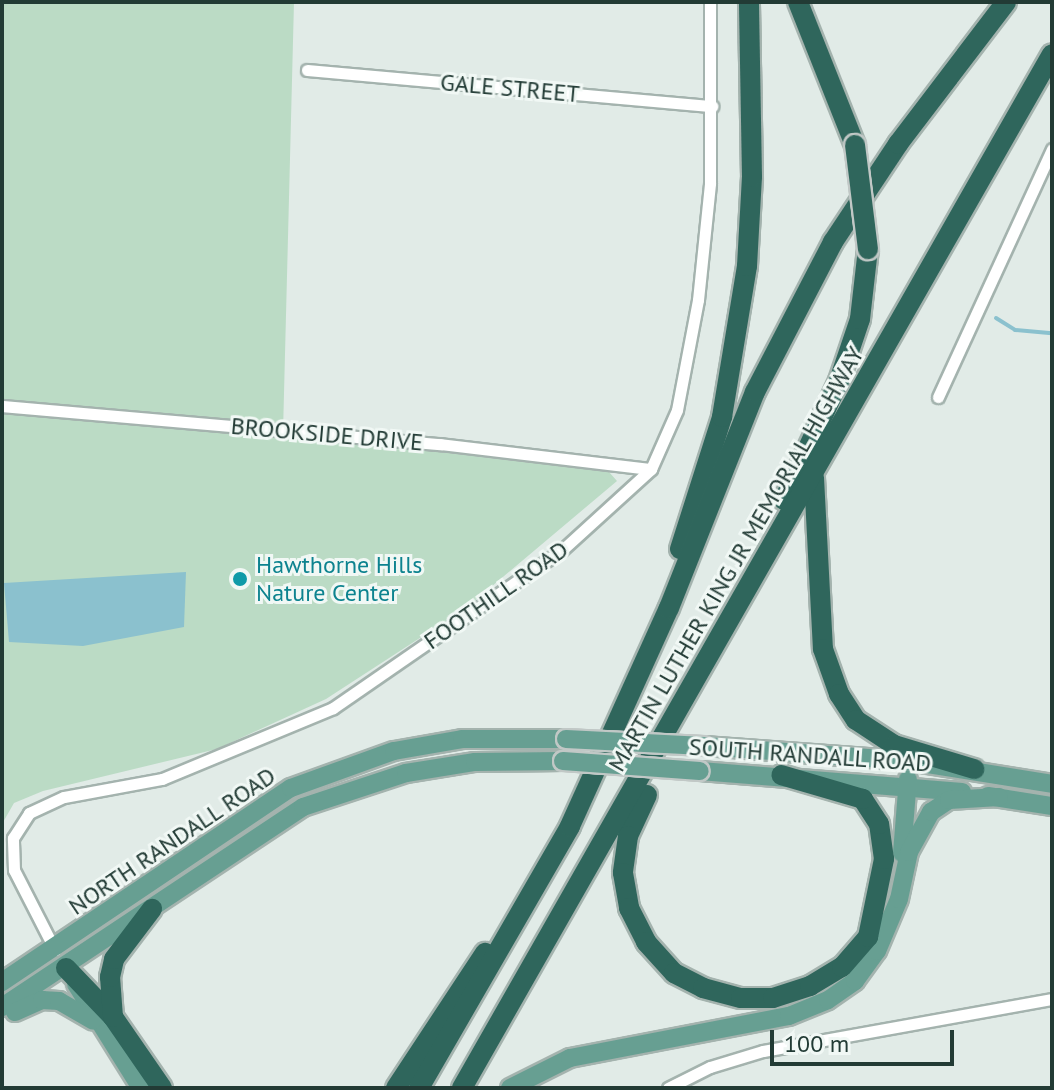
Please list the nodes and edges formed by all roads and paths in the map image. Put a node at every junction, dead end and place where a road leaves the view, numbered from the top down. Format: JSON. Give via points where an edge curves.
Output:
{"nodes":[{"id":1,"x":710,"y":2,"type":"edge"},
{"id":2,"x":749,"y":2,"type":"edge"},
{"id":3,"x":798,"y":2,"type":"edge"},
{"id":4,"x":1006,"y":2,"type":"edge"},
{"id":5,"x":1052,"y":54,"type":"edge"},
{"id":6,"x":307,"y":70,"type":"dead end"},
{"id":7,"x":712,"y":106,"type":"junction"},
{"id":8,"x":1052,"y":149,"type":"edge"},
{"id":9,"x":938,"y":397,"type":"dead end"},
{"id":10,"x":2,"y":406,"type":"edge"},
{"id":11,"x":841,"y":426,"type":"junction"},
{"id":12,"x":651,"y":469,"type":"junction"},
{"id":13,"x":814,"y":478,"type":"junction"},
{"id":14,"x":731,"y":612,"type":"junction"},
{"id":15,"x":618,"y":727,"type":"junction"},
{"id":16,"x":566,"y":739,"type":"joint"},
{"id":17,"x":563,"y":761,"type":"joint"},
{"id":18,"x":909,"y":761,"type":"junction"},
{"id":19,"x":974,"y":769,"type":"junction"},
{"id":20,"x":781,"y":775,"type":"junction"},
{"id":21,"x":1052,"y":784,"type":"edge"},
{"id":22,"x":907,"y":787,"type":"junction"},
{"id":23,"x":999,"y":797,"type":"junction"},
{"id":24,"x":1052,"y":806,"type":"edge"},
{"id":25,"x":899,"y":899,"type":"junction"},
{"id":26,"x":528,"y":906,"type":"junction"},
{"id":27,"x":152,"y":909,"type":"junction"},
{"id":28,"x":55,"y":950,"type":"junction"},
{"id":29,"x":66,"y":968,"type":"junction"},
{"id":30,"x":2,"y":982,"type":"edge"},
{"id":31,"x":1052,"y":999,"type":"edge"},
{"id":32,"x":2,"y":1007,"type":"edge"},
{"id":33,"x":2,"y":1019,"type":"edge"},
{"id":34,"x":106,"y":1021,"type":"junction"},
{"id":35,"x":141,"y":1088,"type":"edge"},
{"id":36,"x":162,"y":1088,"type":"edge"},
{"id":37,"x":396,"y":1088,"type":"edge"},
{"id":38,"x":419,"y":1088,"type":"edge"},
{"id":39,"x":462,"y":1088,"type":"edge"},
{"id":40,"x":510,"y":1088,"type":"edge"},
{"id":41,"x":668,"y":1088,"type":"edge"}],
"edges":[{"from":1,"to":7,"type":"street","name":"FOOTHILL ROAD"},
{"from":2,"to":15,"type":"highway","via":[[752,177],[736,351],[708,464]]},
{"from":3,"to":14,"type":"highway","bridge":true,"via":[[855,145],[868,249],[860,319],[839,381]]},
{"from":4,"to":15,"type":"highway","name":"MARTIN LUTHER KING JR MEMORIAL HIGHWAY","via":[[898,144],[826,255],[755,392]]},
{"from":5,"to":11,"type":"highway","name":"MARTIN LUTHER KING JR MEMORIAL HIGHWAY"},
{"from":6,"to":7,"type":"street","name":"GALE STREET"},
{"from":7,"to":12,"type":"street","name":"FOOTHILL ROAD","via":[[708,220],[692,337],[677,410]]},
{"from":8,"to":9,"type":"street"},
{"from":10,"to":12,"type":"street","name":"BROOKSIDE DRIVE"},
{"from":11,"to":13,"type":"highway"},
{"from":11,"to":14,"type":"highway","name":"MARTIN LUTHER KING JR MEMORIAL HIGHWAY"},
{"from":12,"to":28,"type":"street","name":"FOOTHILL ROAD","via":[[561,551],[333,708],[162,779],[64,797],[29,813],[13,838],[14,870]]},
{"from":13,"to":19,"type":"highway","via":[[823,649],[839,694],[856,720],[894,745]]},
{"from":13,"to":20,"type":"highway","via":[[636,814],[624,858],[629,908],[646,942],[674,973],[741,998],[786,994],[842,967],[868,937],[882,879],[879,824],[863,799]]},
{"from":14,"to":39,"type":"highway","name":"MARTIN LUTHER KING JR MEMORIAL HIGHWAY"},
{"from":15,"to":26,"type":"highway","name":"MARTIN LUTHER KING JR MEMORIAL HIGHWAY"},
{"from":16,"to":18,"type":"main road","name":"SOUTH RANDALL ROAD","bridge":true},
{"from":16,"to":28,"type":"main road","name":"NORTH RANDALL ROAD","via":[[462,739],[343,767],[291,788]]},
{"from":17,"to":20,"type":"main road","name":"SOUTH RANDALL ROAD","bridge":true},
{"from":17,"to":27,"type":"main road","name":"NORTH RANDALL ROAD","via":[[475,762],[406,773],[303,807]]},
{"from":18,"to":19,"type":"main road","name":"SOUTH RANDALL ROAD"},
{"from":18,"to":22,"type":"main road"},
{"from":19,"to":21,"type":"main road","name":"SOUTH RANDALL ROAD"},
{"from":20,"to":22,"type":"main road","name":"SOUTH RANDALL ROAD"},
{"from":22,"to":23,"type":"main road","name":"SOUTH RANDALL ROAD"},
{"from":22,"to":25,"type":"main road"},
{"from":23,"to":24,"type":"main road","name":"SOUTH RANDALL ROAD"},
{"from":23,"to":25,"type":"main road","via":[[949,800],[931,812],[909,852]]},
{"from":25,"to":40,"type":"main road","via":[[877,951],[855,981],[828,1000],[789,1016],[570,1058]]},
{"from":26,"to":37,"type":"highway","via":[[494,939]]},
{"from":26,"to":38,"type":"highway"},
{"from":27,"to":29,"type":"main road","name":"NORTH RANDALL ROAD"},
{"from":27,"to":34,"type":"highway","via":[[114,959]]},
{"from":28,"to":30,"type":"main road","name":"NORTH RANDALL ROAD"},
{"from":29,"to":32,"type":"main road","name":"NORTH RANDALL ROAD"},
{"from":29,"to":34,"type":"highway"},
{"from":31,"to":41,"type":"street","via":[[763,1051],[710,1067]]},
{"from":33,"to":34,"type":"main road","via":[[31,1003],[50,1001]]},
{"from":34,"to":35,"type":"main road"},
{"from":34,"to":36,"type":"highway"}]}
